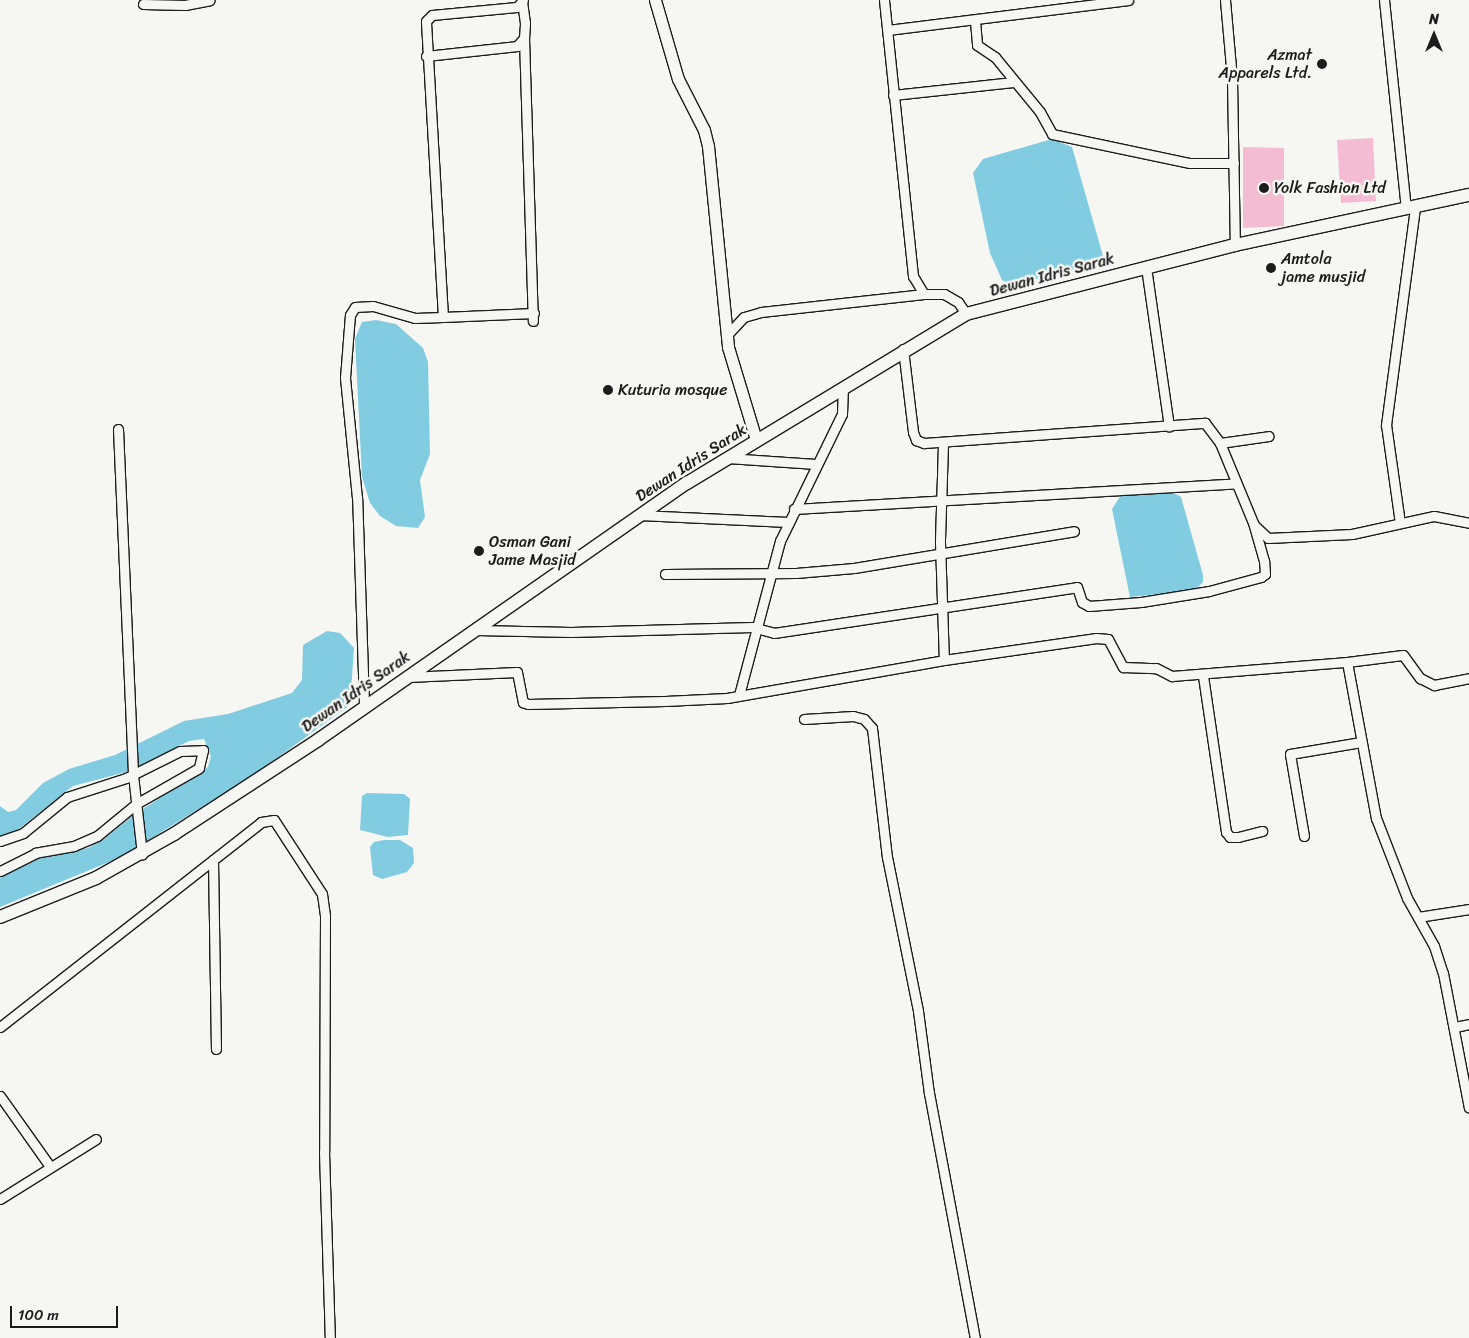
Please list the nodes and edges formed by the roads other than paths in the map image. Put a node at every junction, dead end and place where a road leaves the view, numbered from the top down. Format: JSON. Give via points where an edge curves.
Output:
{"nodes":[{"id":1,"x":210,"y":0,"type":"edge"},
{"id":2,"x":654,"y":0,"type":"edge"},
{"id":3,"x":884,"y":0,"type":"edge"},
{"id":4,"x":1128,"y":0,"type":"edge"},
{"id":5,"x":1225,"y":0,"type":"edge"},
{"id":6,"x":1384,"y":0,"type":"edge"},
{"id":7,"x":522,"y":1,"type":"edge"},
{"id":8,"x":143,"y":4,"type":"dead end"},
{"id":9,"x":975,"y":21,"type":"junction"},
{"id":10,"x":888,"y":30,"type":"junction"},
{"id":11,"x":524,"y":38,"type":"junction"},
{"id":12,"x":426,"y":56,"type":"junction"},
{"id":13,"x":1014,"y":82,"type":"junction"},
{"id":14,"x":893,"y":95,"type":"junction"},
{"id":15,"x":1234,"y":163,"type":"junction"},
{"id":16,"x":1469,"y":195,"type":"edge"},
{"id":17,"x":1410,"y":208,"type":"junction"},
{"id":18,"x":1235,"y":246,"type":"junction"},
{"id":19,"x":1146,"y":267,"type":"junction"},
{"id":20,"x":924,"y":294,"type":"junction"},
{"id":21,"x":966,"y":314,"type":"junction"},
{"id":22,"x":443,"y":317,"type":"junction"},
{"id":23,"x":726,"y":336,"type":"junction"},
{"id":24,"x":903,"y":349,"type":"junction"},
{"id":25,"x":843,"y":387,"type":"junction"},
{"id":26,"x":1169,"y":426,"type":"junction"},
{"id":27,"x":118,"y":429,"type":"dead end"},
{"id":28,"x":1269,"y":436,"type":"dead end"},
{"id":29,"x":756,"y":440,"type":"junction"},
{"id":30,"x":943,"y":444,"type":"junction"},
{"id":31,"x":1220,"y":444,"type":"junction"},
{"id":32,"x":728,"y":458,"type":"junction"},
{"id":33,"x":815,"y":464,"type":"junction"},
{"id":34,"x":1234,"y":484,"type":"junction"},
{"id":35,"x":942,"y":502,"type":"junction"},
{"id":36,"x":794,"y":509,"type":"junction"},
{"id":37,"x":639,"y":515,"type":"junction"},
{"id":38,"x":788,"y":522,"type":"junction"},
{"id":39,"x":1400,"y":523,"type":"junction"},
{"id":40,"x":1469,"y":523,"type":"edge"},
{"id":41,"x":1074,"y":532,"type":"dead end"},
{"id":42,"x":1264,"y":541,"type":"junction"},
{"id":43,"x":940,"y":553,"type":"junction"},
{"id":44,"x":665,"y":574,"type":"dead end"},
{"id":45,"x":770,"y":574,"type":"junction"},
{"id":46,"x":941,"y":608,"type":"junction"},
{"id":47,"x":759,"y":627,"type":"junction"},
{"id":48,"x":476,"y":630,"type":"junction"},
{"id":49,"x":944,"y":660,"type":"junction"},
{"id":50,"x":1347,"y":662,"type":"junction"},
{"id":51,"x":1203,"y":676,"type":"junction"},
{"id":52,"x":405,"y":677,"type":"junction"},
{"id":53,"x":1469,"y":678,"type":"edge"},
{"id":54,"x":739,"y":695,"type":"junction"},
{"id":55,"x":364,"y":704,"type":"junction"},
{"id":56,"x":804,"y":719,"type":"dead end"},
{"id":57,"x":1361,"y":742,"type":"junction"},
{"id":58,"x":133,"y":774,"type":"junction"},
{"id":59,"x":136,"y":804,"type":"junction"},
{"id":60,"x":1262,"y":831,"type":"dead end"},
{"id":61,"x":1304,"y":836,"type":"dead end"},
{"id":62,"x":0,"y":841,"type":"edge"},
{"id":63,"x":142,"y":854,"type":"junction"},
{"id":64,"x":213,"y":860,"type":"junction"},
{"id":65,"x":0,"y":871,"type":"edge"},
{"id":66,"x":1469,"y":909,"type":"edge"},
{"id":67,"x":0,"y":917,"type":"edge"},
{"id":68,"x":1418,"y":917,"type":"junction"},
{"id":69,"x":1469,"y":1024,"type":"edge"},
{"id":70,"x":0,"y":1027,"type":"edge"},
{"id":71,"x":1455,"y":1027,"type":"junction"},
{"id":72,"x":216,"y":1049,"type":"dead end"},
{"id":73,"x":0,"y":1096,"type":"edge"},
{"id":74,"x":1469,"y":1108,"type":"edge"},
{"id":75,"x":96,"y":1139,"type":"dead end"},
{"id":76,"x":49,"y":1165,"type":"junction"},
{"id":77,"x":0,"y":1199,"type":"edge"},
{"id":78,"x":330,"y":1338,"type":"edge"},
{"id":79,"x":975,"y":1338,"type":"edge"}],
"edges":[{"from":1,"to":8,"type":"street","via":[[185,5]]},
{"from":2,"to":23,"type":"street","via":[[678,79],[704,130],[708,146]]},
{"from":3,"to":10,"type":"street"},
{"from":4,"to":9,"type":"street"},
{"from":5,"to":15,"type":"street"},
{"from":6,"to":17,"type":"street"},
{"from":7,"to":11,"type":"street"},
{"from":7,"to":12,"type":"street","via":[[517,7],[487,12],[432,15],[426,21]]},
{"from":9,"to":10,"type":"street"},
{"from":9,"to":13,"type":"street","via":[[977,45],[995,57]]},
{"from":10,"to":14,"type":"street"},
{"from":11,"to":12,"type":"street","via":[[517,46]]},
{"from":11,"to":22,"type":"street","via":[[533,317]]},
{"from":12,"to":22,"type":"street","via":[[436,148]]},
{"from":13,"to":14,"type":"street"},
{"from":13,"to":15,"type":"street","via":[[1040,112],[1052,134],[1190,163]]},
{"from":14,"to":20,"type":"street","via":[[913,276]]},
{"from":15,"to":18,"type":"street"},
{"from":16,"to":17,"type":"main road","name":"Dewan Idris Sarak"},
{"from":17,"to":18,"type":"main road","name":"Dewan Idris Sarak"},
{"from":17,"to":39,"type":"street","via":[[1386,425]]},
{"from":18,"to":19,"type":"main road","name":"Dewan Idris Sarak"},
{"from":19,"to":21,"type":"main road","name":"Dewan Idris Sarak"},
{"from":19,"to":26,"type":"street"},
{"from":20,"to":21,"type":"street","via":[[944,294],[958,302]]},
{"from":20,"to":23,"type":"street","via":[[760,312],[744,317]]},
{"from":21,"to":24,"type":"main road","name":"Dewan Idris Sarak"},
{"from":22,"to":55,"type":"street","via":[[439,320],[416,318],[373,306],[355,307],[350,315],[345,378],[357,498]]},
{"from":23,"to":29,"type":"street"},
{"from":24,"to":25,"type":"main road","name":"Dewan Idris Sarak"},
{"from":24,"to":30,"type":"street","via":[[916,440]]},
{"from":25,"to":29,"type":"main road","name":"Dewan Idris Sarak"},
{"from":25,"to":33,"type":"street","via":[[842,414]]},
{"from":26,"to":30,"type":"street"},
{"from":26,"to":31,"type":"street","via":[[1205,423]]},
{"from":27,"to":58,"type":"street"},
{"from":28,"to":31,"type":"street"},
{"from":29,"to":32,"type":"main road","name":"Dewan Idris Sarak"},
{"from":30,"to":35,"type":"street"},
{"from":31,"to":34,"type":"street"},
{"from":32,"to":33,"type":"street"},
{"from":32,"to":37,"type":"main road","name":"Dewan Idris Sarak"},
{"from":33,"to":36,"type":"street"},
{"from":34,"to":35,"type":"street"},
{"from":34,"to":42,"type":"street"},
{"from":35,"to":36,"type":"street"},
{"from":35,"to":43,"type":"street"},
{"from":36,"to":38,"type":"street"},
{"from":37,"to":38,"type":"street"},
{"from":37,"to":48,"type":"main road","name":"Dewan Idris Sarak"},
{"from":38,"to":45,"type":"street"},
{"from":39,"to":40,"type":"street","via":[[1434,516]]},
{"from":39,"to":42,"type":"street","via":[[1352,534]]},
{"from":41,"to":43,"type":"street"},
{"from":42,"to":46,"type":"street","via":[[1265,574],[1209,591],[1099,607],[1084,605],[1077,587]]},
{"from":43,"to":45,"type":"street","via":[[854,568]]},
{"from":43,"to":46,"type":"street"},
{"from":44,"to":45,"type":"street"},
{"from":45,"to":47,"type":"street"},
{"from":46,"to":47,"type":"street","via":[[774,633]]},
{"from":46,"to":49,"type":"street"},
{"from":47,"to":48,"type":"street"},
{"from":47,"to":54,"type":"street"},
{"from":48,"to":52,"type":"main road","name":"Dewan Idris Sarak"},
{"from":49,"to":51,"type":"street","via":[[1108,639],[1123,667],[1156,668],[1172,676]]},
{"from":49,"to":54,"type":"street"},
{"from":50,"to":51,"type":"street"},
{"from":50,"to":53,"type":"street","via":[[1403,655],[1420,678],[1434,685]]},
{"from":50,"to":57,"type":"street"},
{"from":51,"to":60,"type":"street","via":[[1226,832],[1230,837],[1238,837]]},
{"from":52,"to":54,"type":"street","via":[[516,672],[523,702],[528,704]]},
{"from":52,"to":55,"type":"main road","name":"Dewan Idris Sarak"},
{"from":55,"to":63,"type":"main road","name":"Dewan Idris Sarak","via":[[318,740]]},
{"from":56,"to":79,"type":"street","via":[[853,716],[864,719],[872,728],[887,857],[918,1011],[929,1093]]},
{"from":57,"to":61,"type":"street","via":[[1290,754]]},
{"from":57,"to":68,"type":"street","via":[[1376,818]]},
{"from":58,"to":59,"type":"street"},
{"from":58,"to":59,"type":"street","via":[[180,751],[203,750],[199,768]]},
{"from":58,"to":62,"type":"street","via":[[67,797],[23,833]]},
{"from":59,"to":63,"type":"street"},
{"from":59,"to":65,"type":"street","via":[[97,836],[74,846],[36,853]]},
{"from":63,"to":67,"type":"main road","name":"Dewan Idris Sarak","via":[[56,896]]},
{"from":64,"to":70,"type":"street"},
{"from":64,"to":72,"type":"street"},
{"from":64,"to":78,"type":"street","via":[[261,822],[274,820],[322,894]]},
{"from":66,"to":68,"type":"street"},
{"from":68,"to":71,"type":"street","via":[[1434,946]]},
{"from":69,"to":71,"type":"street"},
{"from":71,"to":74,"type":"street"},
{"from":73,"to":76,"type":"street"},
{"from":75,"to":76,"type":"street"},
{"from":76,"to":77,"type":"street"}]}
